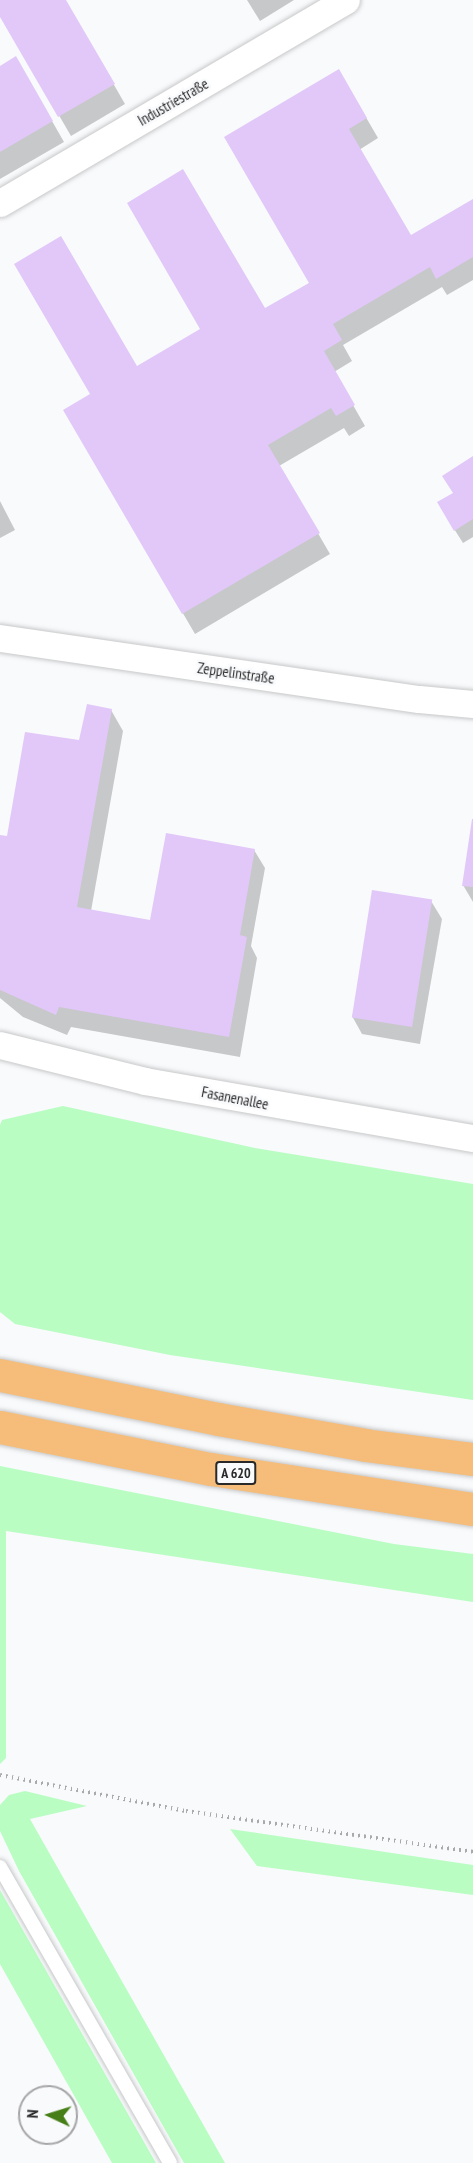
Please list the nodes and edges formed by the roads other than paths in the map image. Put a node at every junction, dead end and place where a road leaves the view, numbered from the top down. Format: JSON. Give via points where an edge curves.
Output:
{"nodes":[{"id":1,"x":346,"y":0,"type":"edge"},
{"id":2,"x":0,"y":203,"type":"edge"},
{"id":3,"x":0,"y":638,"type":"edge"},
{"id":4,"x":473,"y":704,"type":"edge"},
{"id":5,"x":0,"y":1045,"type":"edge"},
{"id":6,"x":473,"y":1138,"type":"edge"},
{"id":7,"x":0,"y":1375,"type":"edge"},
{"id":8,"x":0,"y":1427,"type":"edge"},
{"id":9,"x":473,"y":1459,"type":"edge"},
{"id":10,"x":473,"y":1509,"type":"edge"},
{"id":11,"x":0,"y":1867,"type":"edge"},
{"id":12,"x":170,"y":2163,"type":"edge"}],
"edges":[{"from":1,"to":2,"type":"street","name":"Industriestraße"},
{"from":3,"to":4,"type":"street","name":"Zeppelinstraße"},
{"from":5,"to":6,"type":"street","name":"Fasanenallee","via":[[156,1083]]},
{"from":7,"to":9,"type":"highway","via":[[218,1419]]},
{"from":8,"to":10,"type":"highway","number":"A 620","via":[[211,1469]]},
{"from":11,"to":12,"type":"lane"}]}
